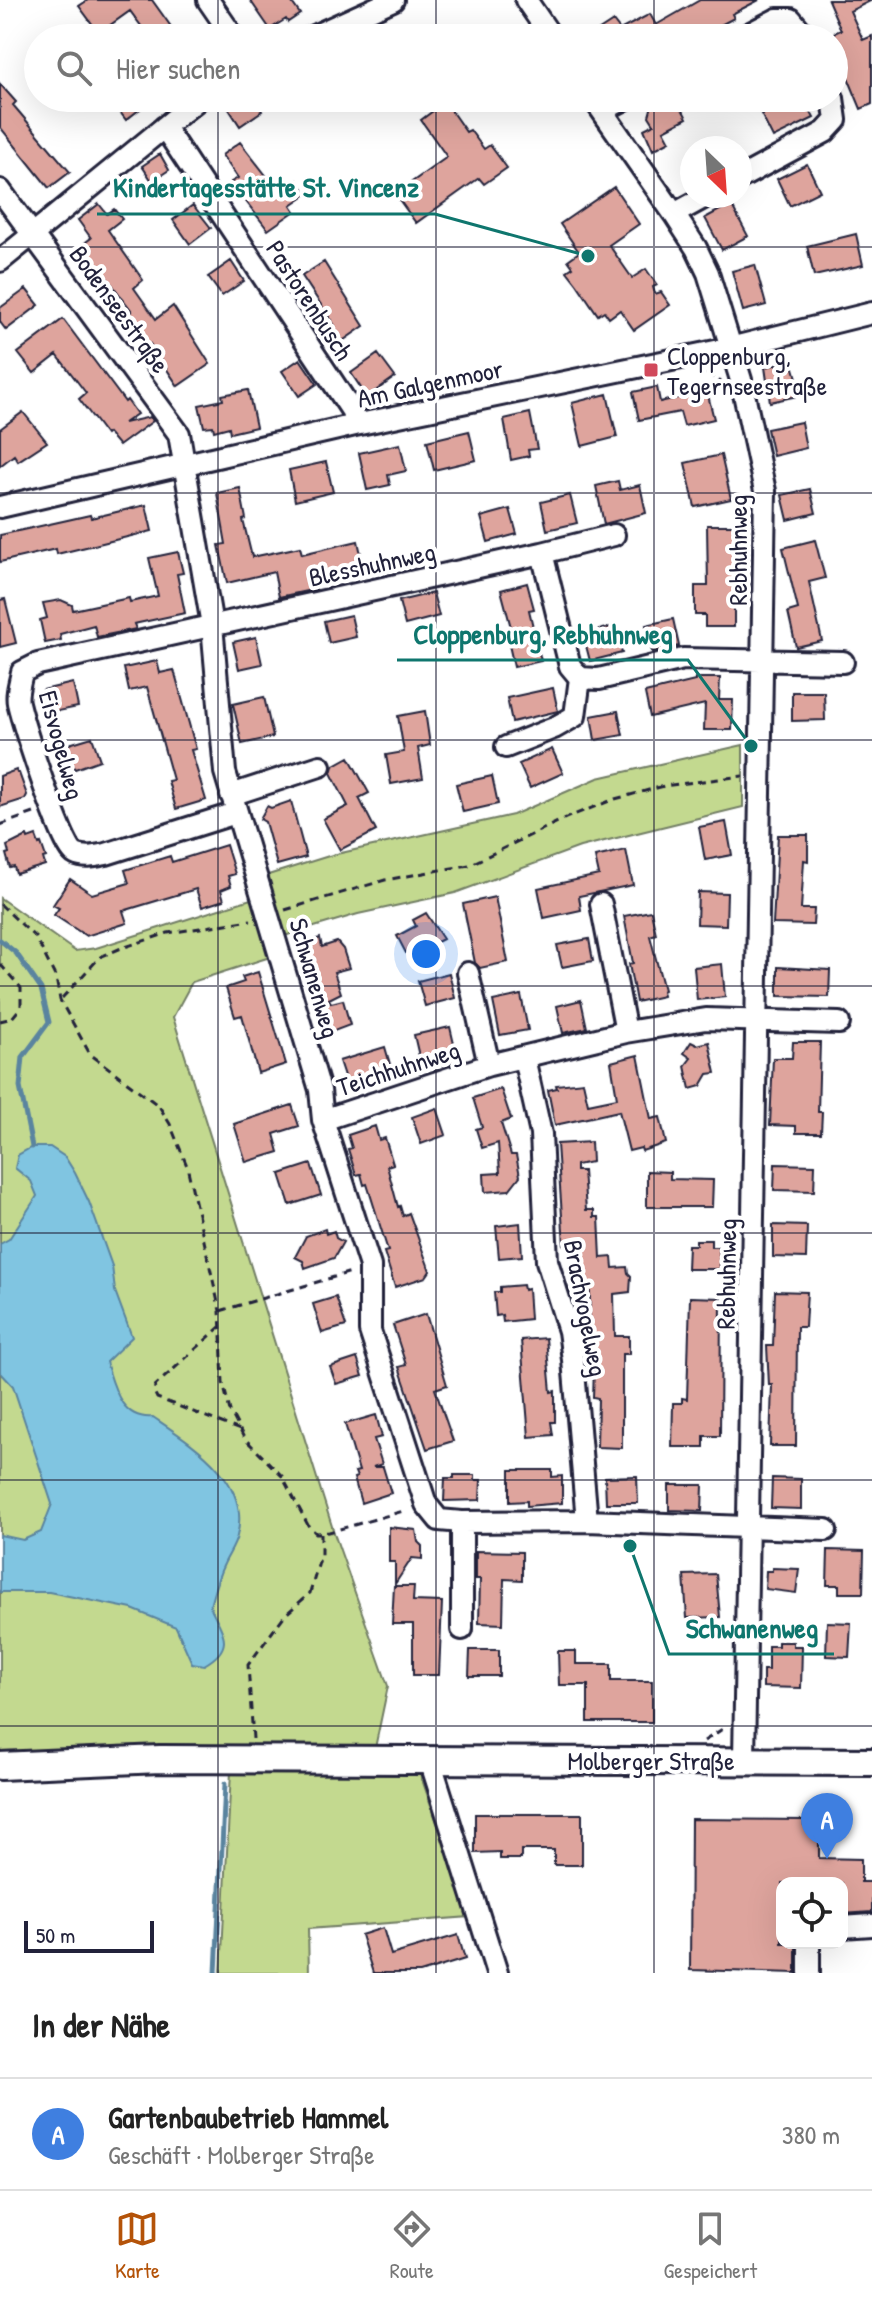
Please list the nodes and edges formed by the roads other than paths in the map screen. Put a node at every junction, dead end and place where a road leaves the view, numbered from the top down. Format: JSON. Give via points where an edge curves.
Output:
{"nodes":[{"id":1,"x":208,"y":0,"type":"edge"},
{"id":2,"x":393,"y":0,"type":"edge"},
{"id":3,"x":526,"y":0,"type":"edge"},
{"id":4,"x":224,"y":24,"type":"edge"},
{"id":5,"x":340,"y":24,"type":"edge"},
{"id":6,"x":542,"y":24,"type":"edge"},
{"id":7,"x":768,"y":24,"type":"edge"},
{"id":8,"x":795,"y":24,"type":"edge"},
{"id":9,"x":183,"y":112,"type":"edge"},
{"id":10,"x":603,"y":112,"type":"edge"},
{"id":11,"x":835,"y":112,"type":"edge"},
{"id":12,"x":164,"y":127,"type":"junction"},
{"id":13,"x":752,"y":172,"type":"edge"},
{"id":14,"x":0,"y":190,"type":"edge"},
{"id":15,"x":685,"y":208,"type":"edge"},
{"id":16,"x":674,"y":214,"type":"junction"},
{"id":17,"x":33,"y":234,"type":"junction"},
{"id":18,"x":0,"y":261,"type":"edge"},
{"id":19,"x":872,"y":313,"type":"edge"},
{"id":20,"x":730,"y":348,"type":"junction"},
{"id":21,"x":355,"y":425,"type":"junction"},
{"id":22,"x":186,"y":464,"type":"junction"},
{"id":23,"x":0,"y":507,"type":"edge"},
{"id":24,"x":614,"y":535,"type":"dead end"},
{"id":25,"x":542,"y":553,"type":"junction"},
{"id":26,"x":212,"y":625,"type":"junction"},
{"id":27,"x":762,"y":660,"type":"junction"},
{"id":28,"x":843,"y":662,"type":"dead end"},
{"id":29,"x":580,"y":678,"type":"junction"},
{"id":30,"x":506,"y":747,"type":"dead end"},
{"id":31,"x":320,"y":766,"type":"dead end"},
{"id":32,"x":234,"y":804,"type":"junction"},
{"id":33,"x":601,"y":904,"type":"dead end"},
{"id":34,"x":468,"y":973,"type":"dead end"},
{"id":35,"x":757,"y":1020,"type":"junction"},
{"id":36,"x":839,"y":1023,"type":"dead end"},
{"id":37,"x":626,"y":1032,"type":"junction"},
{"id":38,"x":524,"y":1058,"type":"junction"},
{"id":39,"x":489,"y":1065,"type":"junction"},
{"id":40,"x":323,"y":1120,"type":"junction"},
{"id":41,"x":587,"y":1521,"type":"junction"},
{"id":42,"x":462,"y":1522,"type":"junction"},
{"id":43,"x":748,"y":1528,"type":"junction"},
{"id":44,"x":826,"y":1530,"type":"dead end"},
{"id":45,"x":462,"y":1629,"type":"dead end"},
{"id":46,"x":430,"y":1760,"type":"junction"},
{"id":47,"x":744,"y":1760,"type":"junction"},
{"id":48,"x":872,"y":1762,"type":"edge"},
{"id":49,"x":0,"y":1766,"type":"edge"},
{"id":50,"x":872,"y":1925,"type":"edge"},
{"id":51,"x":848,"y":1927,"type":"edge"},
{"id":52,"x":809,"y":1949,"type":"edge"},
{"id":53,"x":497,"y":1973,"type":"edge"},
{"id":54,"x":809,"y":1973,"type":"edge"}],
"edges":[{"from":1,"to":4,"type":"street"},
{"from":2,"to":5,"type":"street"},
{"from":3,"to":6,"type":"street"},
{"from":7,"to":8,"type":"street","via":[[777,19]]},
{"from":9,"to":12,"type":"street"},
{"from":10,"to":16,"type":"street","name":"Rebhuhnweg"},
{"from":11,"to":13,"type":"street","via":[[836,120],[825,132]]},
{"from":12,"to":17,"type":"street"},
{"from":12,"to":21,"type":"street","name":"Pastorenbusch","via":[[352,411]]},
{"from":14,"to":17,"type":"street","name":"Bodenseestraße"},
{"from":15,"to":16,"type":"street"},
{"from":16,"to":20,"type":"street","name":"Rebhuhnweg","via":[[708,273]]},
{"from":17,"to":18,"type":"street"},
{"from":17,"to":22,"type":"street","name":"Bodenseestraße","via":[[179,434]]},
{"from":19,"to":20,"type":"street","name":"Am Galgenmoor"},
{"from":20,"to":21,"type":"street","name":"Am Galgenmoor"},
{"from":20,"to":27,"type":"street","name":"Rebhuhnweg","via":[[765,491]]},
{"from":21,"to":22,"type":"street","name":"Am Galgenmoor"},
{"from":22,"to":23,"type":"street","name":"Am Galgenmoor"},
{"from":22,"to":26,"type":"street","name":"Schwanenweg"},
{"from":24,"to":25,"type":"street","name":"Blesshuhnweg"},
{"from":25,"to":26,"type":"street","name":"Blesshuhnweg"},
{"from":25,"to":29,"type":"street","via":[[570,666]]},
{"from":26,"to":32,"type":"street","name":"Schwanenweg","via":[[225,772]]},
{"from":26,"to":32,"type":"street","name":"Eisvogelweg","via":[[38,664],[22,672],[17,700],[66,846],[74,854],[89,857]]},
{"from":27,"to":28,"type":"street"},
{"from":27,"to":29,"type":"street","via":[[683,659],[599,679]]},
{"from":27,"to":35,"type":"street","name":"Rebhuhnweg"},
{"from":29,"to":30,"type":"street","via":[[575,716]]},
{"from":31,"to":32,"type":"street"},
{"from":32,"to":40,"type":"street","name":"Schwanenweg","via":[[320,1090]]},
{"from":33,"to":37,"type":"street"},
{"from":34,"to":39,"type":"street","name":"Teichhuhnweg"},
{"from":35,"to":36,"type":"street"},
{"from":35,"to":37,"type":"street","name":"Teichhuhnweg","via":[[706,1019]]},
{"from":35,"to":43,"type":"street","name":"Rebhuhnweg"},
{"from":37,"to":38,"type":"street","name":"Teichhuhnweg"},
{"from":38,"to":39,"type":"street","name":"Teichhuhnweg"},
{"from":38,"to":41,"type":"street","name":"Brachvogelweg","via":[[541,1134],[547,1261],[573,1360]]},
{"from":39,"to":40,"type":"street","name":"Teichhuhnweg"},
{"from":40,"to":42,"type":"street","name":"Schwanenweg","via":[[370,1266],[370,1331],[426,1504],[439,1520]]},
{"from":41,"to":42,"type":"street"},
{"from":41,"to":43,"type":"street"},
{"from":42,"to":45,"type":"street"},
{"from":43,"to":44,"type":"street"},
{"from":43,"to":47,"type":"street","name":"Rebhuhnweg"},
{"from":46,"to":47,"type":"main road","name":"Molberger Straße"},
{"from":46,"to":49,"type":"main road","name":"Molberger Straße","via":[[160,1759]]},
{"from":46,"to":53,"type":"street"},
{"from":47,"to":48,"type":"main road","name":"Molberger Straße"},
{"from":50,"to":51,"type":"street"},
{"from":52,"to":54,"type":"street"}]}
